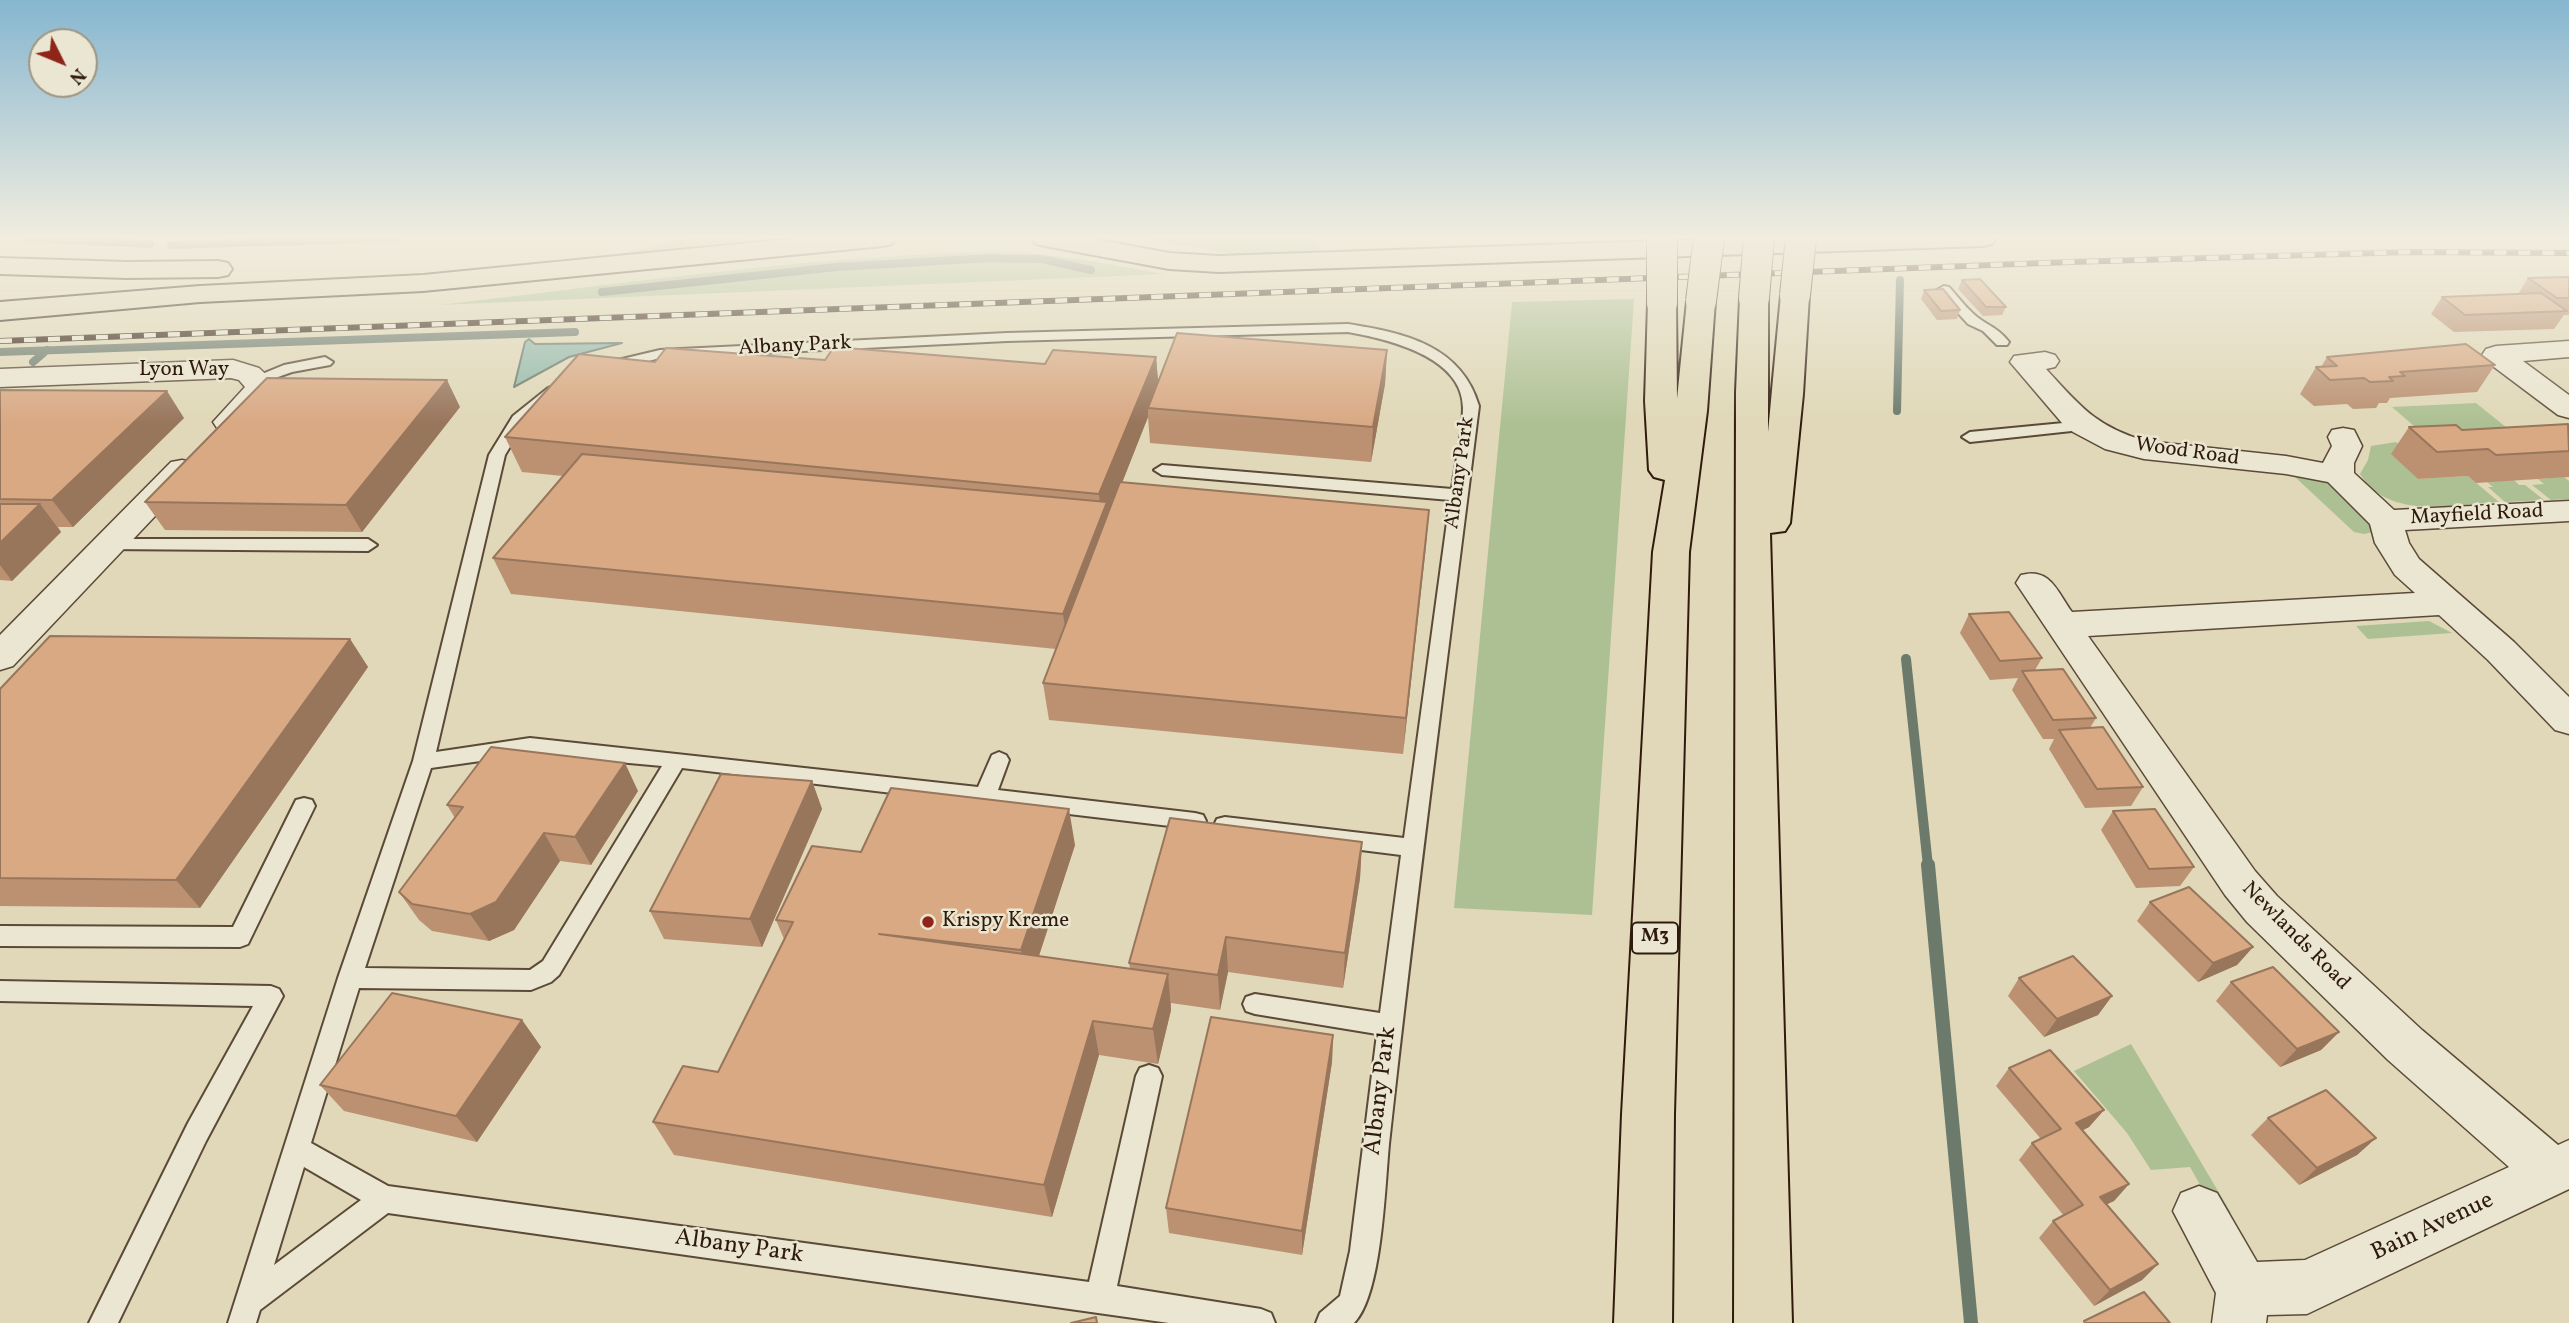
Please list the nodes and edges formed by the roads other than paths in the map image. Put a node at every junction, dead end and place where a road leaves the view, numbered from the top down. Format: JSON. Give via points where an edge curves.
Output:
{"nodes":[{"id":1,"x":132,"y":300,"type":"edge"},
{"id":2,"x":1661,"y":300,"type":"edge"},
{"id":3,"x":1702,"y":300,"type":"edge"},
{"id":4,"x":1754,"y":300,"type":"edge"},
{"id":5,"x":1796,"y":300,"type":"edge"},
{"id":6,"x":1953,"y":300,"type":"edge"},
{"id":7,"x":0,"y":311,"type":"edge"},
{"id":8,"x":2569,"y":349,"type":"edge"},
{"id":9,"x":2024,"y":355,"type":"joint"},
{"id":10,"x":325,"y":362,"type":"dead end"},
{"id":11,"x":584,"y":375,"type":"edge"},
{"id":12,"x":0,"y":378,"type":"edge"},
{"id":13,"x":258,"y":379,"type":"junction"},
{"id":14,"x":565,"y":384,"type":"edge"},
{"id":15,"x":2569,"y":409,"type":"edge"},
{"id":16,"x":2084,"y":426,"type":"junction"},
{"id":17,"x":2344,"y":432,"type":"dead end"},
{"id":18,"x":1970,"y":437,"type":"dead end"},
{"id":19,"x":1162,"y":470,"type":"dead end"},
{"id":20,"x":2338,"y":475,"type":"junction"},
{"id":21,"x":1457,"y":495,"type":"junction"},
{"id":22,"x":2569,"y":511,"type":"edge"},
{"id":23,"x":2386,"y":521,"type":"junction"},
{"id":24,"x":108,"y":545,"type":"junction"},
{"id":25,"x":368,"y":545,"type":"dead end"},
{"id":26,"x":1671,"y":552,"type":"junction"},
{"id":27,"x":2033,"y":583,"type":"dead end"},
{"id":28,"x":2447,"y":603,"type":"junction"},
{"id":29,"x":2062,"y":625,"type":"junction"},
{"id":30,"x":6,"y":646,"type":"edge"},
{"id":31,"x":1754,"y":683,"type":"junction"},
{"id":32,"x":2569,"y":720,"type":"edge"},
{"id":33,"x":676,"y":760,"type":"junction"},
{"id":34,"x":999,"y":760,"type":"dead end"},
{"id":35,"x":423,"y":761,"type":"junction"},
{"id":36,"x":985,"y":796,"type":"junction"},
{"id":37,"x":304,"y":806,"type":"dead end"},
{"id":38,"x":1415,"y":848,"type":"junction"},
{"id":39,"x":0,"y":936,"type":"edge"},
{"id":40,"x":350,"y":978,"type":"junction"},
{"id":41,"x":0,"y":991,"type":"edge"},
{"id":42,"x":1255,"y":1004,"type":"dead end"},
{"id":43,"x":1390,"y":1025,"type":"junction"},
{"id":44,"x":1149,"y":1076,"type":"dead end"},
{"id":45,"x":296,"y":1148,"type":"junction"},
{"id":46,"x":2560,"y":1168,"type":"edge"},
{"id":47,"x":384,"y":1199,"type":"junction"},
{"id":48,"x":2199,"y":1211,"type":"dead end"},
{"id":49,"x":1100,"y":1298,"type":"junction"},
{"id":50,"x":2241,"y":1306,"type":"edge"},
{"id":51,"x":246,"y":1312,"type":"edge"},
{"id":52,"x":1203,"y":1319,"type":"edge"},
{"id":53,"x":103,"y":1323,"type":"edge"},
{"id":54,"x":1261,"y":1323,"type":"edge"},
{"id":55,"x":1330,"y":1323,"type":"edge"},
{"id":56,"x":1643,"y":1323,"type":"edge"},
{"id":57,"x":1763,"y":1323,"type":"edge"}],
"edges":[{"from":1,"to":7,"type":"highway"},
{"from":2,"to":26,"type":"highway","number":"M3","bridge":true,"via":[[1661,401]]},
{"from":3,"to":26,"type":"highway","number":"M3","bridge":true},
{"from":4,"to":31,"type":"highway","bridge":true},
{"from":5,"to":31,"type":"highway","bridge":true},
{"from":6,"to":9,"type":"lane","via":[[1973,321]]},
{"from":8,"to":15,"type":"street","via":[[2485,355]]},
{"from":9,"to":16,"type":"street","name":"Wood Road"},
{"from":10,"to":13,"type":"lane"},
{"from":11,"to":21,"type":"lane","name":"Albany Park","via":[[638,357],[673,354],[1007,337],[1357,330],[1386,335],[1427,351],[1464,385],[1471,406]]},
{"from":12,"to":13,"type":"street","name":"Lyon Way","via":[[224,368]]},
{"from":13,"to":24,"type":"street","name":"Lyon Way","via":[[259,390]]},
{"from":14,"to":35,"type":"lane","via":[[519,419],[497,455]]},
{"from":16,"to":18,"type":"lane"},
{"from":16,"to":20,"type":"street","name":"Wood Road","via":[[2144,450]]},
{"from":17,"to":20,"type":"street","via":[[2347,446],[2338,463]]},
{"from":19,"to":21,"type":"lane"},
{"from":20,"to":23,"type":"street"},
{"from":21,"to":38,"type":"lane","name":"Albany Park"},
{"from":22,"to":23,"type":"street","name":"Mayfield Road"},
{"from":23,"to":28,"type":"street","via":[[2392,543],[2407,566]]},
{"from":24,"to":25,"type":"lane"},
{"from":24,"to":30,"type":"street","name":"Lyon Way"},
{"from":26,"to":56,"type":"highway","number":"M3"},
{"from":27,"to":29,"type":"street","name":"Newlands Road"},
{"from":28,"to":29,"type":"street"},
{"from":28,"to":32,"type":"street"},
{"from":29,"to":46,"type":"street","name":"Newlands Road","via":[[2262,909],[2406,1045]]},
{"from":31,"to":57,"type":"highway"},
{"from":33,"to":35,"type":"lane","via":[[530,746]]},
{"from":33,"to":36,"type":"lane"},
{"from":33,"to":40,"type":"lane","via":[[571,937],[543,975],[531,980]]},
{"from":34,"to":36,"type":"lane"},
{"from":35,"to":40,"type":"lane"},
{"from":36,"to":38,"type":"lane"},
{"from":37,"to":39,"type":"lane","via":[[240,937]]},
{"from":38,"to":43,"type":"lane","name":"Albany Park"},
{"from":40,"to":45,"type":"lane"},
{"from":41,"to":53,"type":"lane","via":[[271,996],[197,1132]]},
{"from":42,"to":43,"type":"lane"},
{"from":43,"to":55,"type":"lane","name":"Albany Park","via":[[1356,1295],[1347,1310]]},
{"from":44,"to":49,"type":"lane"},
{"from":45,"to":47,"type":"lane"},
{"from":45,"to":51,"type":"lane"},
{"from":46,"to":50,"type":"street","name":"Bain Avenue","via":[[2307,1287]]},
{"from":47,"to":49,"type":"lane","name":"Albany Park"},
{"from":47,"to":51,"type":"lane"},
{"from":48,"to":50,"type":"street"},
{"from":49,"to":52,"type":"lane","name":"Albany Park"},
{"from":52,"to":54,"type":"lane","name":"Albany Park"}]}
